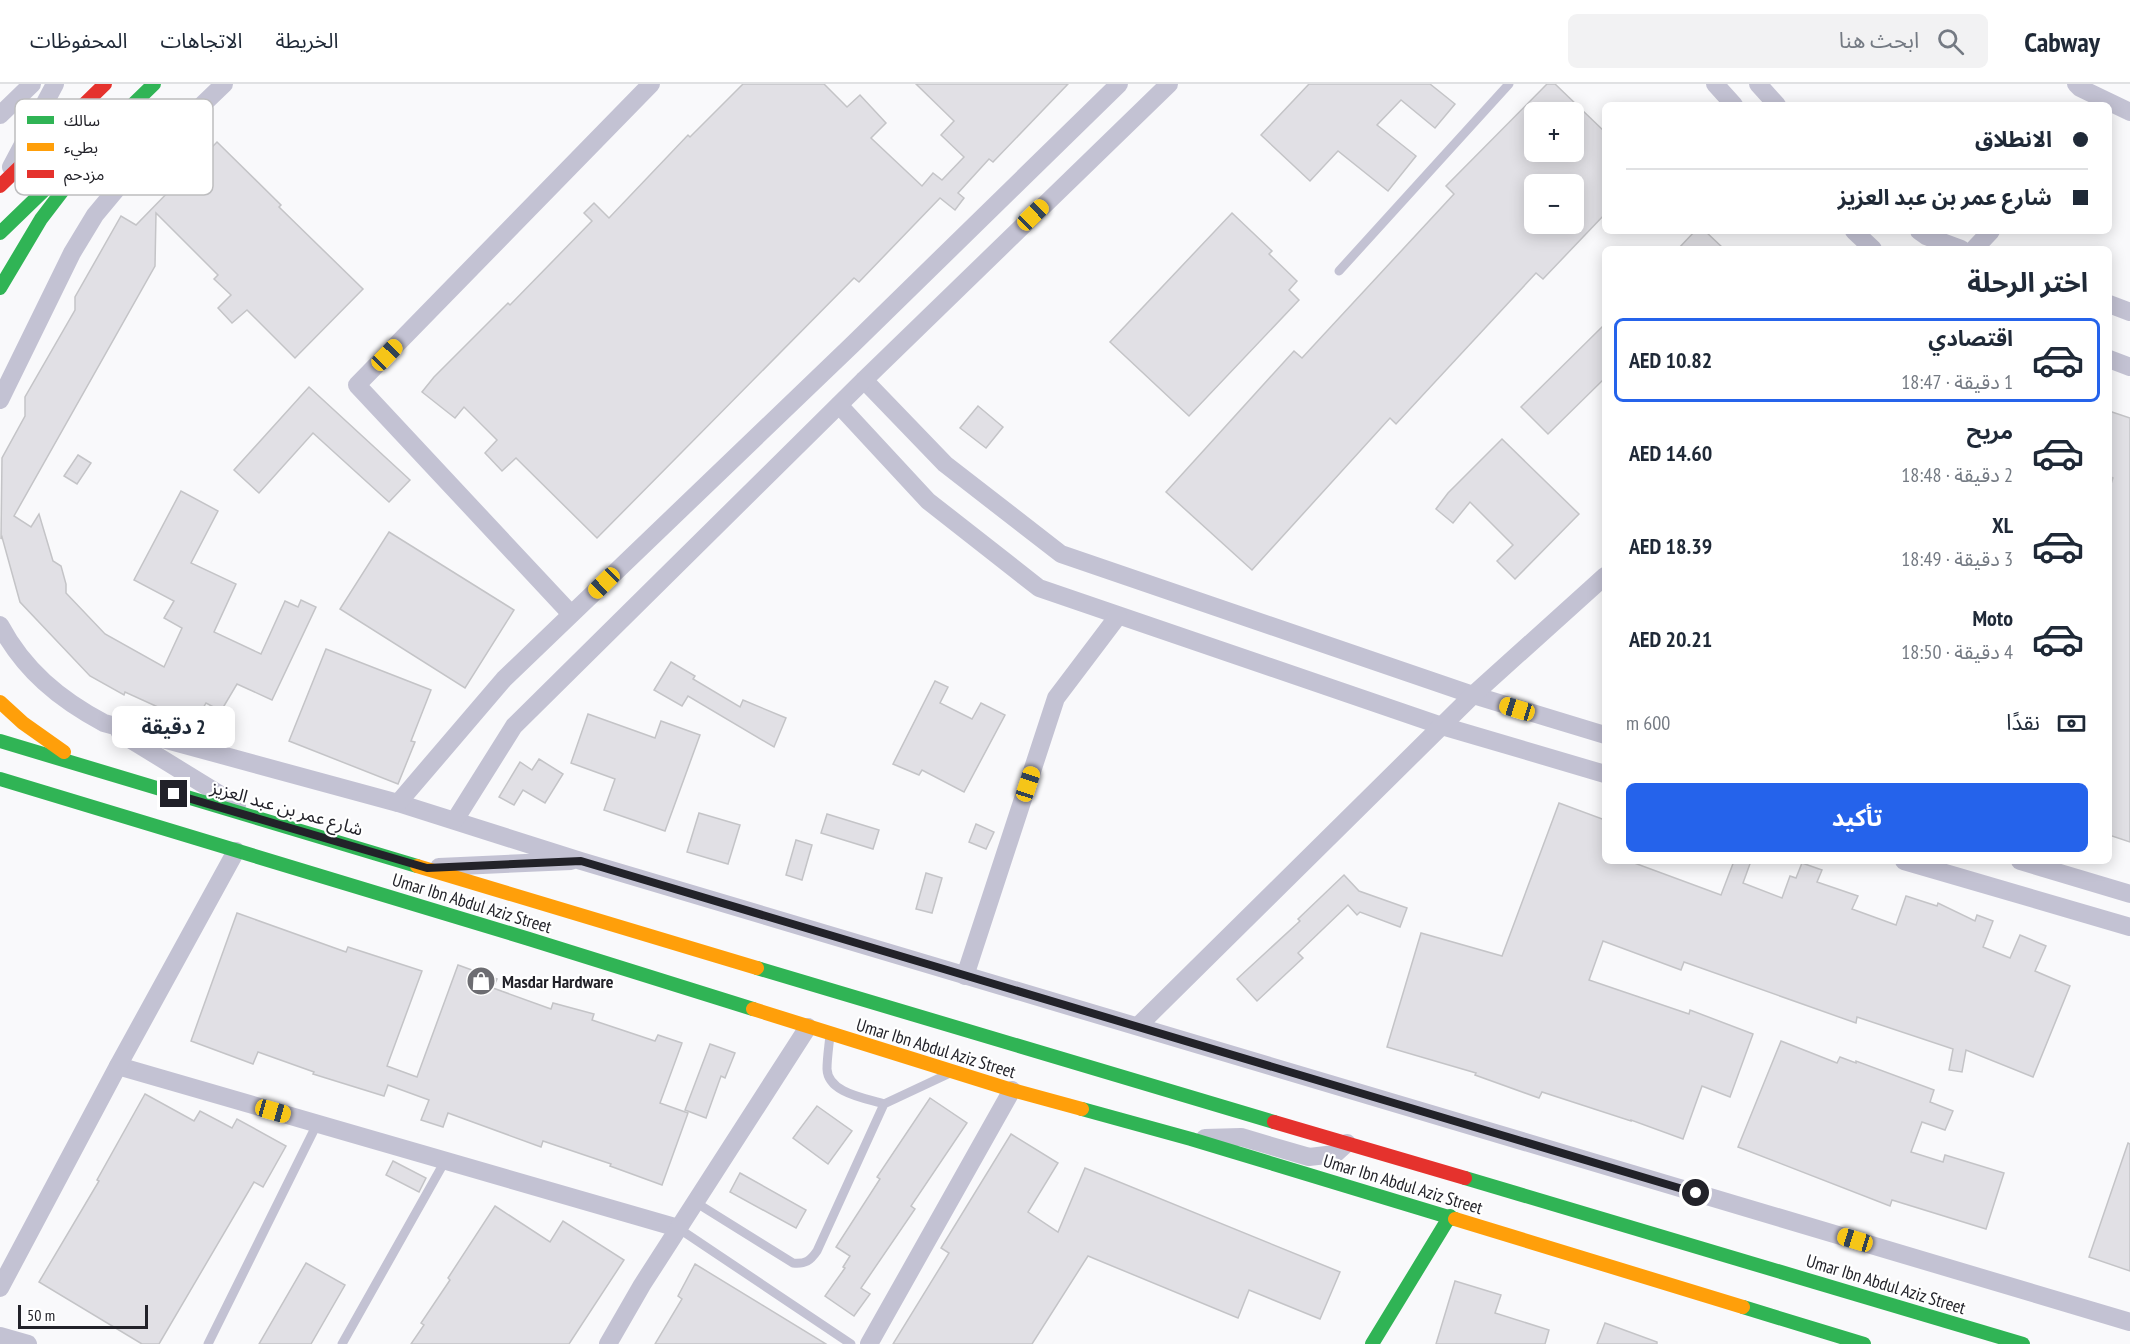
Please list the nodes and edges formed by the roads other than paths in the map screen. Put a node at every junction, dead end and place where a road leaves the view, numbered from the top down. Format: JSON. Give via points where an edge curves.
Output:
{"nodes":[{"id":1,"x":32,"y":84,"type":"edge"},
{"id":2,"x":55,"y":84,"type":"edge"},
{"id":3,"x":105,"y":84,"type":"edge"},
{"id":4,"x":154,"y":84,"type":"edge"},
{"id":5,"x":224,"y":84,"type":"edge"},
{"id":6,"x":651,"y":84,"type":"edge"},
{"id":7,"x":1119,"y":84,"type":"edge"},
{"id":8,"x":1169,"y":84,"type":"edge"},
{"id":9,"x":1509,"y":84,"type":"edge"},
{"id":10,"x":1715,"y":84,"type":"edge"},
{"id":11,"x":1758,"y":84,"type":"edge"},
{"id":12,"x":2076,"y":84,"type":"edge"},
{"id":13,"x":17,"y":99,"type":"edge"},
{"id":14,"x":47,"y":99,"type":"edge"},
{"id":15,"x":90,"y":99,"type":"edge"},
{"id":16,"x":139,"y":99,"type":"edge"},
{"id":17,"x":208,"y":99,"type":"edge"},
{"id":18,"x":15,"y":100,"type":"edge"},
{"id":19,"x":1731,"y":102,"type":"edge"},
{"id":20,"x":1774,"y":102,"type":"edge"},
{"id":21,"x":2104,"y":102,"type":"edge"},
{"id":22,"x":2112,"y":105,"type":"edge"},
{"id":23,"x":2130,"y":112,"type":"edge"},
{"id":24,"x":0,"y":115,"type":"edge"},
{"id":25,"x":15,"y":160,"type":"edge"},
{"id":26,"x":15,"y":172,"type":"edge"},
{"id":27,"x":1,"y":186,"type":"edge"},
{"id":28,"x":39,"y":195,"type":"edge"},
{"id":29,"x":60,"y":195,"type":"edge"},
{"id":30,"x":112,"y":195,"type":"edge"},
{"id":31,"x":0,"y":233,"type":"edge"},
{"id":32,"x":1857,"y":234,"type":"edge"},
{"id":33,"x":1923,"y":234,"type":"edge"},
{"id":34,"x":1988,"y":234,"type":"edge"},
{"id":35,"x":1871,"y":246,"type":"edge"},
{"id":36,"x":1953,"y":246,"type":"edge"},
{"id":37,"x":1977,"y":246,"type":"edge"},
{"id":38,"x":1339,"y":271,"type":"dead end"},
{"id":39,"x":0,"y":288,"type":"edge"},
{"id":40,"x":2112,"y":305,"type":"edge"},
{"id":41,"x":2130,"y":312,"type":"edge"},
{"id":42,"x":2112,"y":360,"type":"edge"},
{"id":43,"x":2130,"y":367,"type":"edge"},
{"id":44,"x":864,"y":380,"type":"junction"},
{"id":45,"x":0,"y":400,"type":"edge"},
{"id":46,"x":839,"y":405,"type":"junction"},
{"id":47,"x":1602,"y":579,"type":"edge"},
{"id":48,"x":571,"y":614,"type":"junction"},
{"id":49,"x":1118,"y":616,"type":"junction"},
{"id":50,"x":0,"y":625,"type":"edge"},
{"id":51,"x":1473,"y":695,"type":"junction"},
{"id":52,"x":0,"y":702,"type":"edge"},
{"id":53,"x":104,"y":723,"type":"junction"},
{"id":54,"x":1442,"y":726,"type":"junction"},
{"id":55,"x":1602,"y":734,"type":"edge"},
{"id":56,"x":0,"y":741,"type":"edge"},
{"id":57,"x":90,"y":769,"type":"junction"},
{"id":58,"x":1602,"y":773,"type":"edge"},
{"id":59,"x":0,"y":779,"type":"edge"},
{"id":60,"x":398,"y":803,"type":"junction"},
{"id":61,"x":455,"y":820,"type":"junction"},
{"id":62,"x":259,"y":826,"type":"junction"},
{"id":63,"x":239,"y":845,"type":"junction"},
{"id":64,"x":581,"y":861,"type":"junction"},
{"id":65,"x":1915,"y":864,"type":"edge"},
{"id":66,"x":2030,"y":864,"type":"edge"},
{"id":67,"x":427,"y":868,"type":"junction"},
{"id":68,"x":2130,"y":894,"type":"edge"},
{"id":69,"x":2130,"y":927,"type":"edge"},
{"id":70,"x":965,"y":976,"type":"junction"},
{"id":71,"x":1138,"y":1026,"type":"junction"},
{"id":72,"x":808,"y":1027,"type":"junction"},
{"id":73,"x":830,"y":1034,"type":"junction"},
{"id":74,"x":118,"y":1066,"type":"junction"},
{"id":75,"x":952,"y":1072,"type":"junction"},
{"id":76,"x":1012,"y":1090,"type":"junction"},
{"id":77,"x":884,"y":1104,"type":"junction"},
{"id":78,"x":317,"y":1124,"type":"junction"},
{"id":79,"x":1191,"y":1139,"type":"junction"},
{"id":80,"x":1347,"y":1143,"type":"junction"},
{"id":81,"x":445,"y":1161,"type":"junction"},
{"id":82,"x":695,"y":1202,"type":"junction"},
{"id":83,"x":1450,"y":1216,"type":"junction"},
{"id":84,"x":678,"y":1228,"type":"junction"},
{"id":85,"x":0,"y":1288,"type":"edge"},
{"id":86,"x":2130,"y":1322,"type":"edge"},
{"id":87,"x":0,"y":1336,"type":"edge"},
{"id":88,"x":28,"y":1344,"type":"edge"},
{"id":89,"x":208,"y":1344,"type":"edge"},
{"id":90,"x":342,"y":1344,"type":"edge"},
{"id":91,"x":608,"y":1344,"type":"edge"},
{"id":92,"x":851,"y":1344,"type":"edge"},
{"id":93,"x":869,"y":1344,"type":"edge"},
{"id":94,"x":1372,"y":1344,"type":"edge"},
{"id":95,"x":1864,"y":1344,"type":"edge"},
{"id":96,"x":2024,"y":1344,"type":"edge"}],
"edges":[{"from":1,"to":13,"type":"street"},
{"from":2,"to":14,"type":"street"},
{"from":3,"to":15,"type":"main road"},
{"from":4,"to":16,"type":"main road"},
{"from":5,"to":17,"type":"street"},
{"from":6,"to":48,"type":"street","via":[[357,385]]},
{"from":7,"to":48,"type":"street"},
{"from":8,"to":44,"type":"street"},
{"from":9,"to":38,"type":"lane"},
{"from":10,"to":19,"type":"street"},
{"from":11,"to":20,"type":"street"},
{"from":12,"to":21,"type":"street"},
{"from":18,"to":24,"type":"street"},
{"from":22,"to":23,"type":"street"},
{"from":25,"to":27,"type":"street"},
{"from":26,"to":27,"type":"main road"},
{"from":28,"to":31,"type":"main road"},
{"from":29,"to":39,"type":"main road"},
{"from":30,"to":45,"type":"street","via":[[72,253]]},
{"from":32,"to":35,"type":"street"},
{"from":33,"to":36,"type":"street"},
{"from":34,"to":37,"type":"street"},
{"from":40,"to":41,"type":"street"},
{"from":42,"to":43,"type":"street"},
{"from":44,"to":46,"type":"street"},
{"from":44,"to":51,"type":"street","via":[[945,464],[1061,555]]},
{"from":46,"to":49,"type":"street","via":[[928,501],[1039,588]]},
{"from":46,"to":61,"type":"street","via":[[514,726]]},
{"from":47,"to":51,"type":"street"},
{"from":48,"to":60,"type":"street","via":[[504,679]]},
{"from":49,"to":54,"type":"street"},
{"from":49,"to":70,"type":"street","via":[[1056,698]]},
{"from":50,"to":53,"type":"street","via":[[27,666],[73,706]]},
{"from":51,"to":54,"type":"street"},
{"from":51,"to":55,"type":"street"},
{"from":52,"to":57,"type":"main road","via":[[13,716]]},
{"from":53,"to":60,"type":"street"},
{"from":53,"to":62,"type":"street"},
{"from":54,"to":58,"type":"street"},
{"from":54,"to":71,"type":"street"},
{"from":56,"to":57,"type":"main road","name":"شارع عمر بن عبد العزيز"},
{"from":57,"to":62,"type":"main road","name":"شارع عمر بن عبد العزيز"},
{"from":59,"to":63,"type":"main road","name":"Umar Ibn Abdul Aziz Street"},
{"from":60,"to":61,"type":"street"},
{"from":61,"to":64,"type":"street"},
{"from":62,"to":67,"type":"main road","name":"شارع عمر بن عبد العزيز"},
{"from":63,"to":72,"type":"main road","name":"Umar Ibn Abdul Aziz Street"},
{"from":63,"to":74,"type":"street"},
{"from":64,"to":67,"type":"street"},
{"from":64,"to":70,"type":"street"},
{"from":65,"to":69,"type":"street"},
{"from":66,"to":68,"type":"street"},
{"from":67,"to":80,"type":"main road","name":"Umar Ibn Abdul Aziz Street"},
{"from":70,"to":71,"type":"street"},
{"from":71,"to":86,"type":"street"},
{"from":72,"to":73,"type":"main road","name":"Umar Ibn Abdul Aziz Street"},
{"from":72,"to":82,"type":"street"},
{"from":73,"to":75,"type":"main road","name":"Umar Ibn Abdul Aziz Street"},
{"from":73,"to":77,"type":"lane","via":[[830,1080],[836,1087]]},
{"from":74,"to":78,"type":"street"},
{"from":74,"to":85,"type":"street"},
{"from":75,"to":76,"type":"main road","name":"Umar Ibn Abdul Aziz Street"},
{"from":75,"to":77,"type":"lane"},
{"from":76,"to":79,"type":"main road","name":"Umar Ibn Abdul Aziz Street"},
{"from":76,"to":93,"type":"street"},
{"from":77,"to":82,"type":"lane","via":[[810,1261],[793,1263]]},
{"from":78,"to":81,"type":"street"},
{"from":78,"to":89,"type":"lane"},
{"from":79,"to":80,"type":"street","via":[[1241,1137],[1309,1157],[1335,1154]]},
{"from":79,"to":83,"type":"main road","name":"Umar Ibn Abdul Aziz Street"},
{"from":80,"to":96,"type":"main road","name":"Umar Ibn Abdul Aziz Street"},
{"from":81,"to":84,"type":"street"},
{"from":81,"to":90,"type":"lane"},
{"from":82,"to":84,"type":"street"},
{"from":83,"to":94,"type":"main road"},
{"from":83,"to":95,"type":"main road","name":"Umar Ibn Abdul Aziz Street"},
{"from":84,"to":91,"type":"street"},
{"from":84,"to":92,"type":"lane"},
{"from":87,"to":88,"type":"street"}]}
